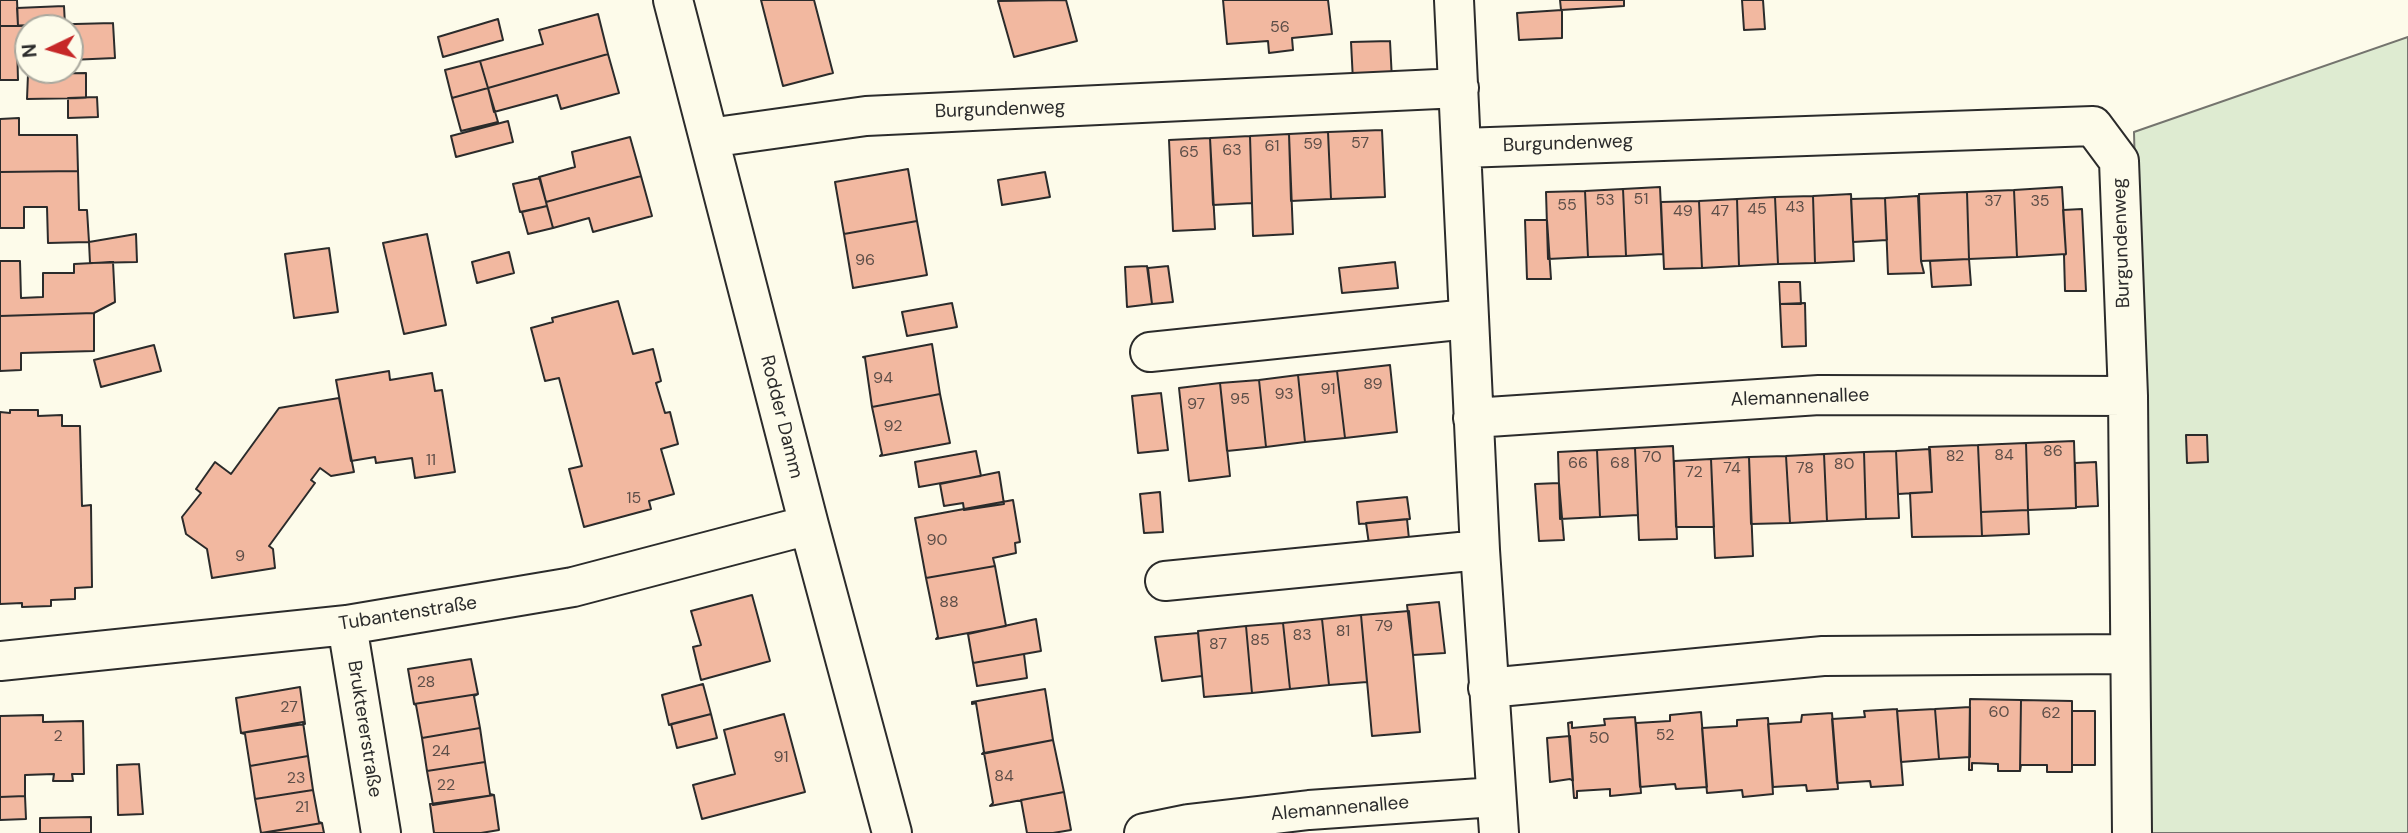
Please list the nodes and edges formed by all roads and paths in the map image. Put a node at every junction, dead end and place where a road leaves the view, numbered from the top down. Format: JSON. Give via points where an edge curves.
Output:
{"nodes":[{"id":1,"x":673,"y":0,"type":"edge"},
{"id":2,"x":1454,"y":0,"type":"edge"},
{"id":3,"x":1459,"y":88,"type":"junction"},
{"id":4,"x":709,"y":138,"type":"junction"},
{"id":5,"x":1462,"y":148,"type":"junction"},
{"id":6,"x":1468,"y":318,"type":"junction"},
{"id":7,"x":1150,"y":352,"type":"dead end"},
{"id":8,"x":2128,"y":396,"type":"junction"},
{"id":9,"x":1473,"y":418,"type":"junction"},
{"id":10,"x":809,"y":525,"type":"junction"},
{"id":11,"x":1480,"y":550,"type":"junction"},
{"id":12,"x":1165,"y":581,"type":"dead end"},
{"id":13,"x":347,"y":625,"type":"junction"},
{"id":14,"x":2129,"y":654,"type":"junction"},
{"id":15,"x":0,"y":661,"type":"edge"},
{"id":16,"x":1488,"y":688,"type":"junction"},
{"id":17,"x":1497,"y":815,"type":"edge"},
{"id":18,"x":381,"y":833,"type":"edge"},
{"id":19,"x":892,"y":833,"type":"edge"},
{"id":20,"x":1144,"y":833,"type":"edge"},
{"id":21,"x":2132,"y":833,"type":"edge"}],
"edges":[{"from":1,"to":4,"type":"street","name":"Rodder Damm"},
{"from":2,"to":3,"type":"street","name":"Alemannenallee"},
{"from":3,"to":4,"type":"street","name":"Burgundenweg","via":[[866,116]]},
{"from":3,"to":5,"type":"street","name":"Alemannenallee"},
{"from":4,"to":10,"type":"street","name":"Rodder Damm"},
{"from":5,"to":6,"type":"street","name":"Alemannenallee"},
{"from":5,"to":8,"type":"street","name":"Burgundenweg","via":[[2093,125],[2119,161]]},
{"from":6,"to":7,"type":"street"},
{"from":6,"to":9,"type":"street","name":"Alemannenallee"},
{"from":8,"to":9,"type":"street","name":"Alemannenallee","via":[[1819,395]]},
{"from":8,"to":14,"type":"street","name":"Burgundenweg"},
{"from":9,"to":11,"type":"street","name":"Alemannenallee"},
{"from":10,"to":13,"type":"street","name":"Tubantenstraße","via":[[573,587]]},
{"from":10,"to":19,"type":"street","name":"Rodder Damm"},
{"from":11,"to":12,"type":"street"},
{"from":11,"to":16,"type":"street","name":"Alemannenallee"},
{"from":13,"to":15,"type":"street","name":"Tubantenstraße"},
{"from":13,"to":18,"type":"street","name":"Bruktererstraße"},
{"from":14,"to":16,"type":"street","via":[[1823,656]]},
{"from":14,"to":21,"type":"street","name":"Burgundenweg"},
{"from":16,"to":17,"type":"street","name":"Alemannenallee"},
{"from":17,"to":20,"type":"street","name":"Alemannenallee","via":[[1309,810]]}]}
